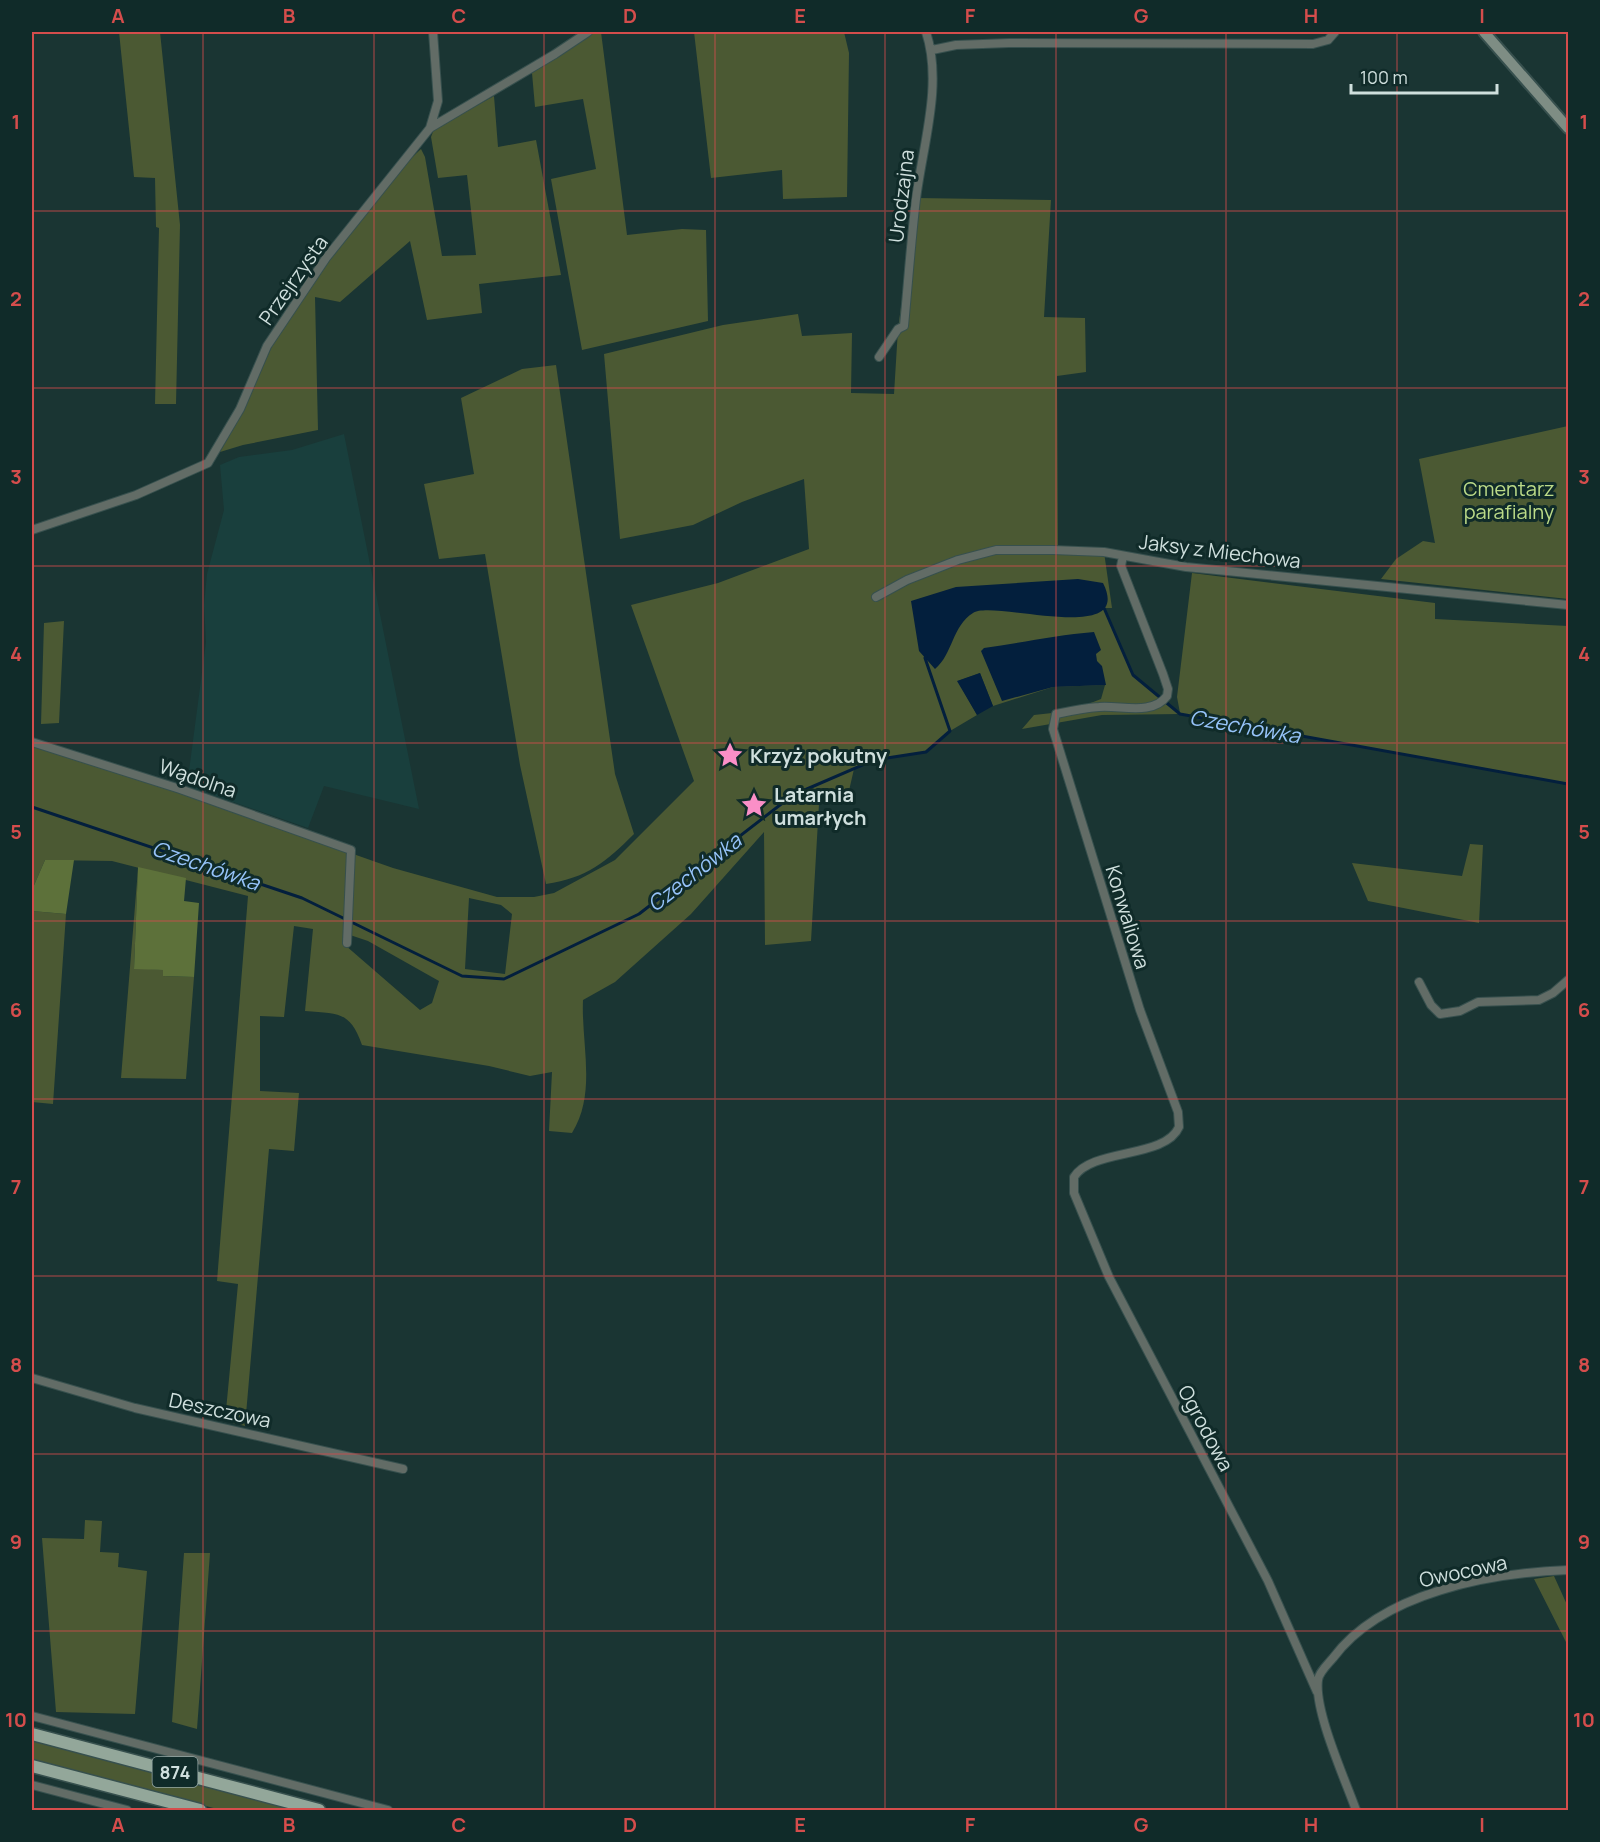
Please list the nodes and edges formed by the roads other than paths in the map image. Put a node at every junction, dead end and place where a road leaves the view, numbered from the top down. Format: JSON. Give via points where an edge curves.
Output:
{"nodes":[{"id":1,"x":433,"y":32,"type":"edge"},
{"id":2,"x":588,"y":32,"type":"edge"},
{"id":3,"x":926,"y":32,"type":"edge"},
{"id":4,"x":1335,"y":32,"type":"edge"},
{"id":5,"x":1484,"y":32,"type":"edge"},
{"id":6,"x":932,"y":50,"type":"junction"},
{"id":7,"x":430,"y":128,"type":"junction"},
{"id":8,"x":1569,"y":128,"type":"edge"},
{"id":9,"x":879,"y":357,"type":"dead end"},
{"id":10,"x":32,"y":530,"type":"edge"},
{"id":11,"x":1123,"y":556,"type":"junction"},
{"id":12,"x":876,"y":597,"type":"dead end"},
{"id":13,"x":1569,"y":605,"type":"edge"},
{"id":14,"x":32,"y":742,"type":"edge"},
{"id":15,"x":347,"y":943,"type":"dead end"},
{"id":16,"x":1569,"y":980,"type":"edge"},
{"id":17,"x":1419,"y":982,"type":"dead end"},
{"id":18,"x":1074,"y":1177,"type":"joint"},
{"id":19,"x":32,"y":1378,"type":"edge"},
{"id":20,"x":403,"y":1469,"type":"dead end"},
{"id":21,"x":1569,"y":1570,"type":"edge"},
{"id":22,"x":1317,"y":1692,"type":"junction"},
{"id":23,"x":32,"y":1716,"type":"edge"},
{"id":24,"x":32,"y":1734,"type":"edge"},
{"id":25,"x":32,"y":1766,"type":"edge"},
{"id":26,"x":32,"y":1785,"type":"edge"},
{"id":27,"x":128,"y":1810,"type":"edge"},
{"id":28,"x":200,"y":1810,"type":"edge"},
{"id":29,"x":319,"y":1810,"type":"edge"},
{"id":30,"x":388,"y":1810,"type":"edge"},
{"id":31,"x":1356,"y":1810,"type":"edge"}],
"edges":[{"from":1,"to":7,"type":"street","via":[[438,101]]},
{"from":2,"to":7,"type":"street","name":"Przejrzysta"},
{"from":3,"to":6,"type":"street","name":"Urodzajna"},
{"from":4,"to":6,"type":"street","via":[[1328,40],[1313,44],[1019,43],[956,45]]},
{"from":5,"to":8,"type":"street"},
{"from":6,"to":9,"type":"street","name":"Urodzajna","via":[[932,96],[916,198],[904,326]]},
{"from":7,"to":10,"type":"street","name":"Przejrzysta","via":[[326,258],[267,346],[240,409],[208,463],[136,495]]},
{"from":11,"to":12,"type":"street","name":"Jaksy z Miechowa","via":[[996,550],[939,566]]},
{"from":11,"to":13,"type":"street","name":"Jaksy z Miechowa","via":[[1186,567]]},
{"from":11,"to":18,"type":"street","name":"Konwaliowa","via":[[1121,566],[1168,689],[1167,696],[1157,706],[1145,708],[1099,706],[1056,714],[1053,729],[1140,1010],[1178,1112],[1179,1127],[1169,1140],[1084,1167]]},
{"from":14,"to":15,"type":"street","name":"Wądolna","via":[[351,850]]},
{"from":16,"to":17,"type":"street","via":[[1539,1000],[1478,1002],[1460,1011],[1440,1014]]},
{"from":18,"to":22,"type":"street","name":"Ogrodowa","via":[[1074,1193],[1109,1276],[1268,1581]]},
{"from":19,"to":20,"type":"street","name":"Deszczowa","via":[[135,1408]]},
{"from":21,"to":22,"type":"street","name":"Owocowa","via":[[1452,1586],[1406,1601],[1345,1642],[1319,1676]]},
{"from":22,"to":31,"type":"street"},
{"from":23,"to":30,"type":"street"},
{"from":24,"to":29,"type":"main road","number":"874"},
{"from":25,"to":28,"type":"main road","number":"874"},
{"from":26,"to":27,"type":"street"}]}
